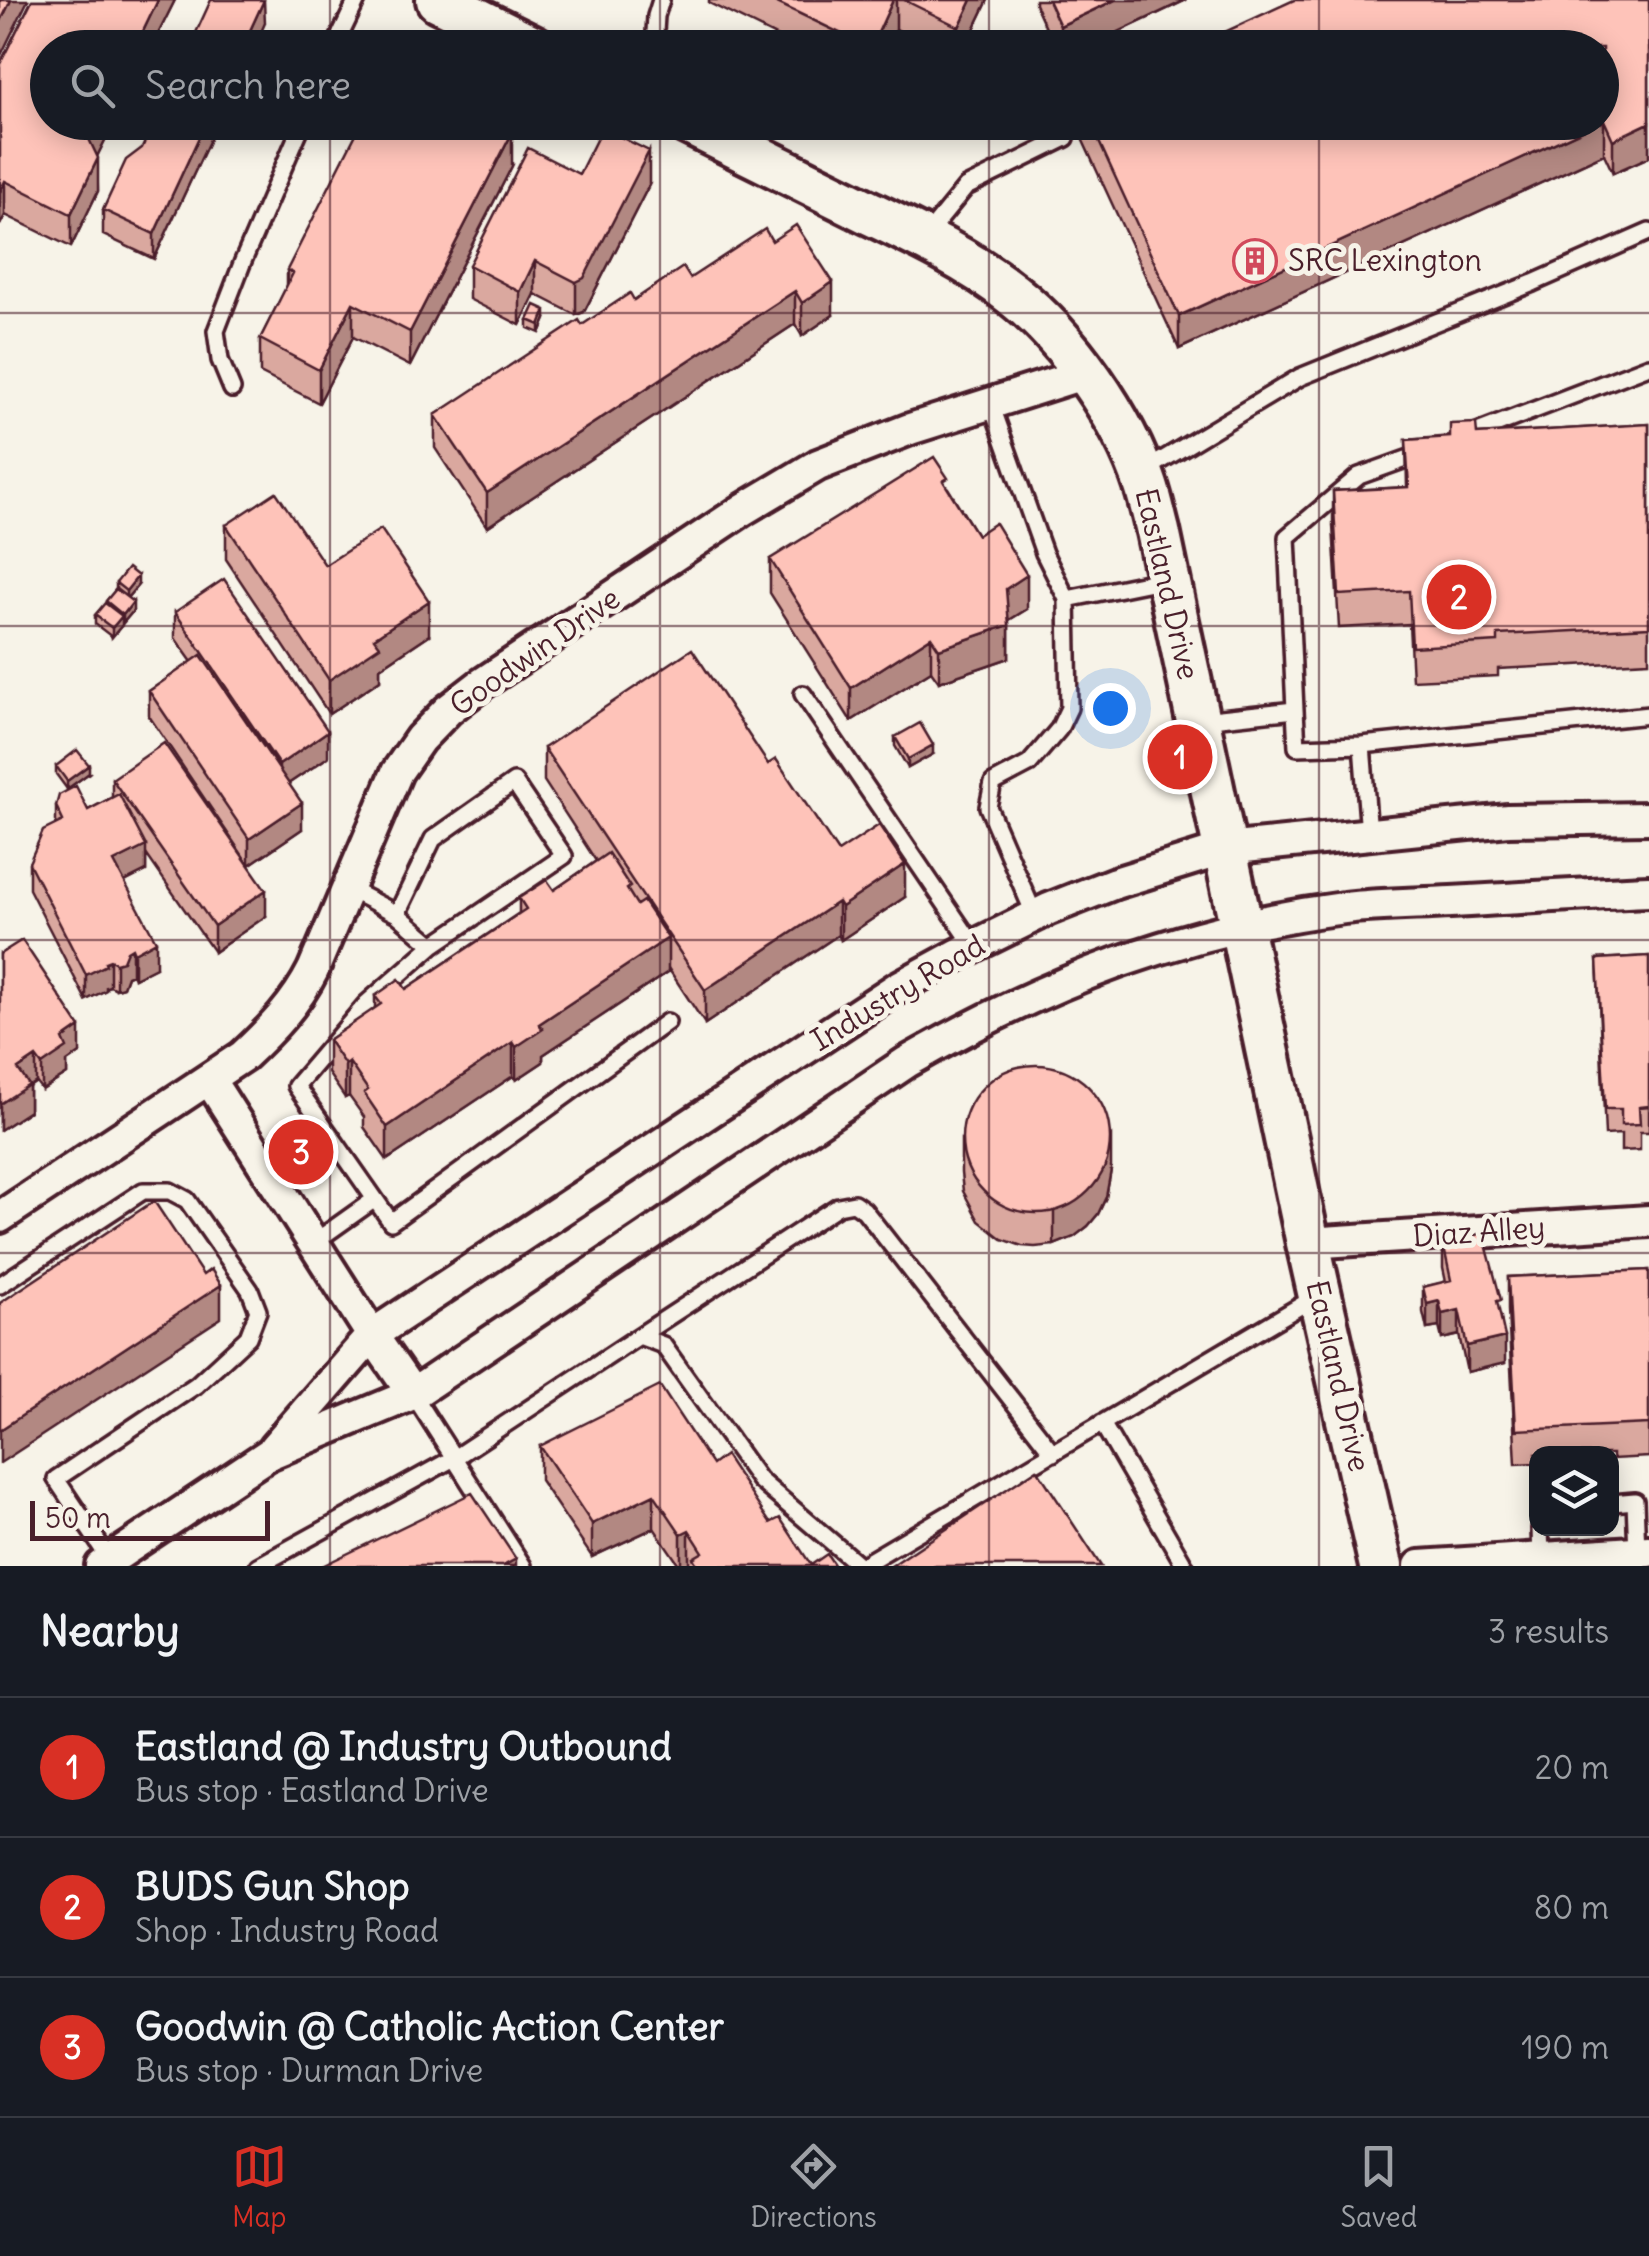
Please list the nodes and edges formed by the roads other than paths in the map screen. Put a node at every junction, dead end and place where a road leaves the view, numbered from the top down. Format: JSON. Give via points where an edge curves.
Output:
{"nodes":[{"id":1,"x":357,"y":0,"type":"edge"},
{"id":2,"x":438,"y":0,"type":"edge"},
{"id":3,"x":660,"y":0,"type":"edge"},
{"id":4,"x":343,"y":30,"type":"edge"},
{"id":5,"x":499,"y":30,"type":"edge"},
{"id":6,"x":655,"y":30,"type":"edge"},
{"id":7,"x":295,"y":140,"type":"edge"},
{"id":8,"x":723,"y":140,"type":"edge"},
{"id":9,"x":1062,"y":140,"type":"edge"},
{"id":10,"x":1649,"y":232,"type":"edge"},
{"id":11,"x":923,"y":239,"type":"junction"},
{"id":12,"x":1649,"y":366,"type":"edge"},
{"id":13,"x":1086,"y":373,"type":"junction"},
{"id":14,"x":232,"y":390,"type":"dead end"},
{"id":15,"x":991,"y":404,"type":"junction"},
{"id":16,"x":1448,"y":443,"type":"edge"},
{"id":17,"x":1430,"y":450,"type":"edge"},
{"id":18,"x":1141,"y":473,"type":"junction"},
{"id":19,"x":1168,"y":579,"type":"junction"},
{"id":20,"x":1066,"y":599,"type":"junction"},
{"id":21,"x":803,"y":694,"type":"dead end"},
{"id":22,"x":1295,"y":710,"type":"junction"},
{"id":23,"x":1649,"y":714,"type":"edge"},
{"id":24,"x":1198,"y":720,"type":"junction"},
{"id":25,"x":1362,"y":746,"type":"junction"},
{"id":26,"x":1649,"y":818,"type":"edge"},
{"id":27,"x":1369,"y":834,"type":"junction"},
{"id":28,"x":1225,"y":849,"type":"junction"},
{"id":29,"x":347,"y":888,"type":"junction"},
{"id":30,"x":1649,"y":891,"type":"edge"},
{"id":31,"x":397,"y":914,"type":"junction"},
{"id":32,"x":1035,"y":916,"type":"junction"},
{"id":33,"x":1242,"y":926,"type":"junction"},
{"id":34,"x":433,"y":945,"type":"junction"},
{"id":35,"x":974,"y":946,"type":"junction"},
{"id":36,"x":667,"y":1022,"type":"dead end"},
{"id":37,"x":208,"y":1080,"type":"junction"},
{"id":38,"x":375,"y":1199,"type":"junction"},
{"id":39,"x":0,"y":1217,"type":"edge"},
{"id":40,"x":1649,"y":1221,"type":"edge"},
{"id":41,"x":314,"y":1243,"type":"junction"},
{"id":42,"x":1308,"y":1243,"type":"junction"},
{"id":43,"x":0,"y":1286,"type":"edge"},
{"id":44,"x":1320,"y":1294,"type":"junction"},
{"id":45,"x":372,"y":1334,"type":"junction"},
{"id":46,"x":638,"y":1336,"type":"junction"},
{"id":47,"x":413,"y":1394,"type":"junction"},
{"id":48,"x":1102,"y":1423,"type":"junction"},
{"id":49,"x":1052,"y":1453,"type":"junction"},
{"id":50,"x":269,"y":1454,"type":"junction"},
{"id":51,"x":454,"y":1458,"type":"junction"},
{"id":52,"x":1619,"y":1502,"type":"edge"},
{"id":53,"x":1541,"y":1543,"type":"edge"},
{"id":54,"x":1643,"y":1552,"type":"edge"},
{"id":55,"x":118,"y":1557,"type":"edge"},
{"id":56,"x":258,"y":1566,"type":"edge"},
{"id":57,"x":523,"y":1566,"type":"edge"},
{"id":58,"x":861,"y":1566,"type":"edge"},
{"id":59,"x":1185,"y":1566,"type":"edge"},
{"id":60,"x":1380,"y":1566,"type":"edge"},
{"id":61,"x":1420,"y":1566,"type":"edge"}],
"edges":[{"from":1,"to":4,"type":"lane"},
{"from":2,"to":5,"type":"street"},
{"from":3,"to":6,"type":"lane"},
{"from":7,"to":14,"type":"lane","via":[[216,331]]},
{"from":8,"to":11,"type":"street","name":"Eastland Drive"},
{"from":9,"to":11,"type":"lane","via":[[966,187]]},
{"from":10,"to":18,"type":"lane","via":[[1300,376]]},
{"from":11,"to":13,"type":"street","name":"Eastland Drive","via":[[1015,296]]},
{"from":12,"to":16,"type":"lane"},
{"from":13,"to":15,"type":"street","name":"Goodwin Drive"},
{"from":13,"to":18,"type":"street","name":"Eastland Drive"},
{"from":15,"to":20,"type":"lane"},
{"from":15,"to":29,"type":"street","name":"Goodwin Drive","via":[[818,465],[483,683],[448,710],[397,772]]},
{"from":17,"to":22,"type":"lane","via":[[1359,476],[1287,538]]},
{"from":18,"to":19,"type":"street","name":"Eastland Drive"},
{"from":19,"to":20,"type":"lane"},
{"from":19,"to":24,"type":"street","name":"Eastland Drive"},
{"from":20,"to":32,"type":"lane","via":[[1069,708],[1029,764],[992,782],[988,807]]},
{"from":21,"to":35,"type":"lane"},
{"from":22,"to":24,"type":"lane"},
{"from":22,"to":25,"type":"lane","via":[[1297,747]]},
{"from":23,"to":25,"type":"lane"},
{"from":24,"to":28,"type":"street","name":"Eastland Drive"},
{"from":25,"to":27,"type":"lane"},
{"from":26,"to":27,"type":"street","name":"Industry Road","via":[[1508,820]]},
{"from":27,"to":28,"type":"street","name":"Industry Road"},
{"from":28,"to":32,"type":"street","name":"Industry Road"},
{"from":28,"to":33,"type":"street","name":"Eastland Drive"},
{"from":29,"to":31,"type":"lane"},
{"from":29,"to":37,"type":"street","name":"Goodwin Drive","via":[[302,992],[270,1031]]},
{"from":30,"to":33,"type":"street","name":"Industry Road","via":[[1346,908]]},
{"from":31,"to":34,"type":"lane"},
{"from":31,"to":34,"type":"lane","via":[[433,839],[514,782],[564,856]]},
{"from":32,"to":35,"type":"street","name":"Industry Road"},
{"from":33,"to":42,"type":"street","name":"Eastland Drive"},
{"from":33,"to":47,"type":"street","name":"Industry Road","via":[[1103,966],[968,1027]]},
{"from":34,"to":38,"type":"lane","via":[[366,1004],[296,1086]]},
{"from":35,"to":45,"type":"street","name":"Industry Road","via":[[897,988]]},
{"from":36,"to":38,"type":"lane","via":[[391,1222]]},
{"from":37,"to":39,"type":"street","name":"Goodwin Drive"},
{"from":37,"to":41,"type":"street"},
{"from":38,"to":41,"type":"lane"},
{"from":40,"to":42,"type":"street","name":"Diaz Alley"},
{"from":41,"to":45,"type":"street"},
{"from":42,"to":44,"type":"street","name":"Eastland Drive"},
{"from":43,"to":55,"type":"lane","via":[[143,1191],[187,1200],[250,1290],[258,1311],[248,1337],[196,1385],[56,1479]]},
{"from":44,"to":48,"type":"lane"},
{"from":44,"to":60,"type":"street","name":"Eastland Drive"},
{"from":45,"to":47,"type":"street"},
{"from":45,"to":50,"type":"street","name":"Industry Road"},
{"from":46,"to":49,"type":"lane","via":[[838,1206],[854,1204]]},
{"from":46,"to":51,"type":"lane"},
{"from":46,"to":58,"type":"lane","via":[[662,1345],[759,1480]]},
{"from":47,"to":50,"type":"street","name":"Industry Road"},
{"from":47,"to":51,"type":"lane"},
{"from":48,"to":49,"type":"lane"},
{"from":48,"to":59,"type":"lane"},
{"from":49,"to":58,"type":"lane"},
{"from":50,"to":55,"type":"street","name":"Industry Road"},
{"from":51,"to":56,"type":"lane"},
{"from":51,"to":57,"type":"lane"},
{"from":52,"to":54,"type":"lane","via":[[1635,1502]]},
{"from":53,"to":54,"type":"street"},
{"from":53,"to":61,"type":"street"}]}
